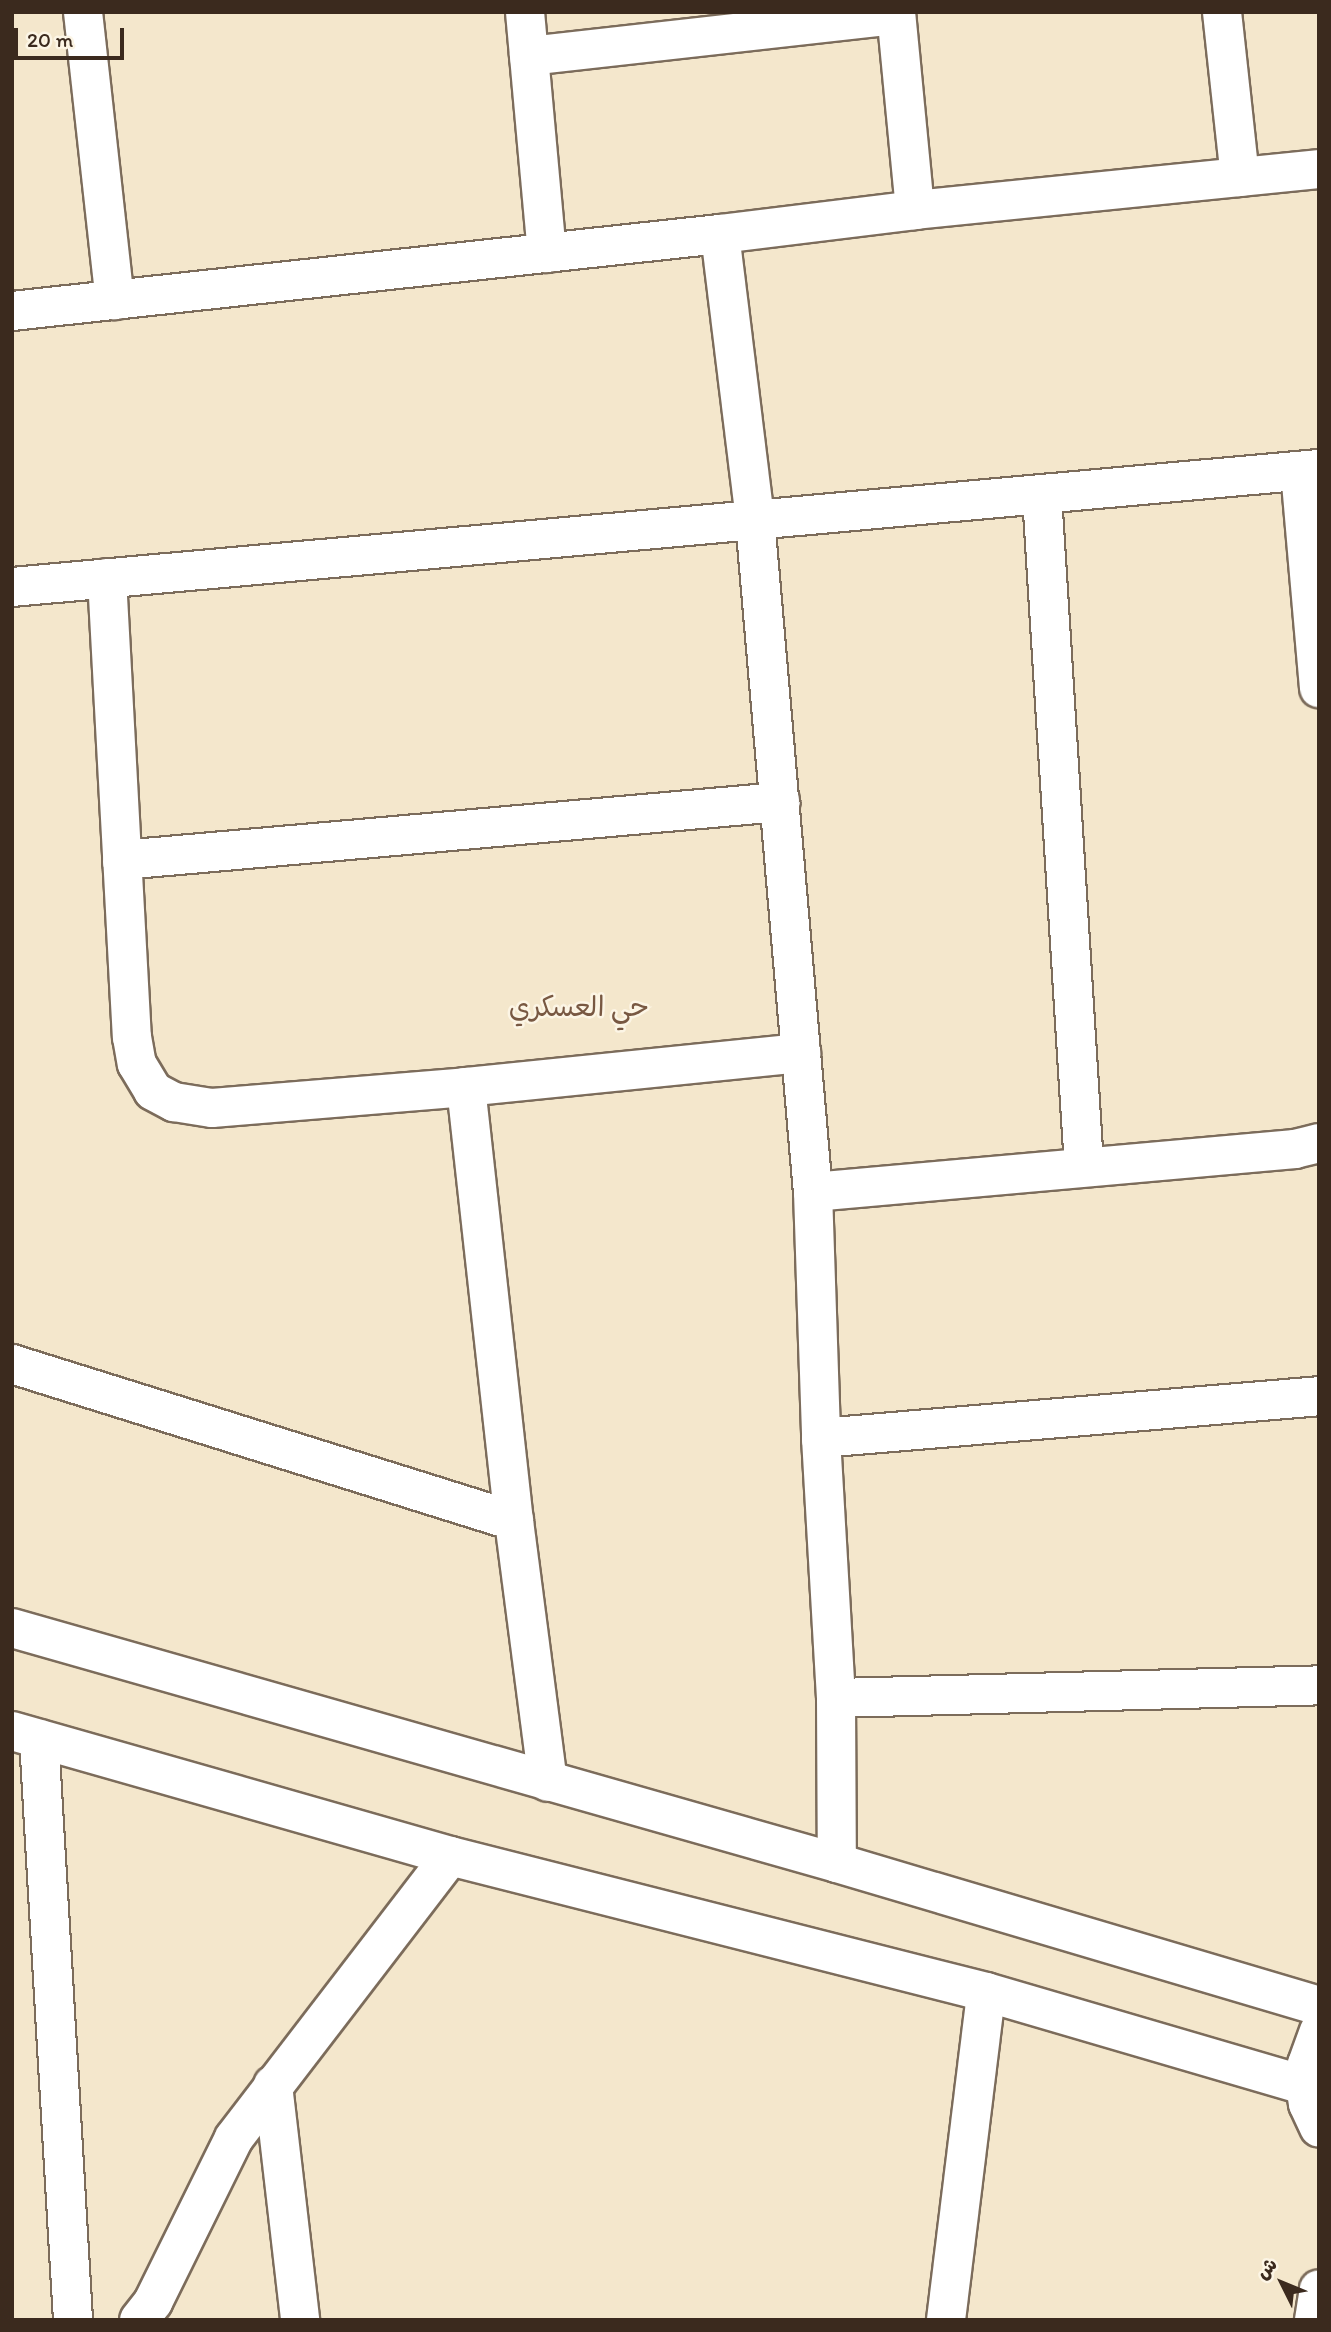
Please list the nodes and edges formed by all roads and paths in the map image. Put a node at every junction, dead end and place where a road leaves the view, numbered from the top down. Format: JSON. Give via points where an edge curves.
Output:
{"nodes":[{"id":1,"x":83,"y":12,"type":"edge"},
{"id":2,"x":525,"y":12,"type":"edge"},
{"id":3,"x":1222,"y":12,"type":"edge"},
{"id":4,"x":896,"y":14,"type":"edge"},
{"id":5,"x":529,"y":56,"type":"junction"},
{"id":6,"x":1319,"y":169,"type":"edge"},
{"id":7,"x":1240,"y":177,"type":"junction"},
{"id":8,"x":915,"y":210,"type":"junction"},
{"id":9,"x":720,"y":234,"type":"junction"},
{"id":10,"x":547,"y":253,"type":"junction"},
{"id":11,"x":115,"y":300,"type":"junction"},
{"id":12,"x":12,"y":311,"type":"edge"},
{"id":13,"x":1310,"y":470,"type":"edge"},
{"id":14,"x":1042,"y":495,"type":"junction"},
{"id":15,"x":755,"y":520,"type":"junction"},
{"id":16,"x":107,"y":578,"type":"junction"},
{"id":17,"x":12,"y":587,"type":"edge"},
{"id":18,"x":1319,"y":688,"type":"edge"},
{"id":19,"x":780,"y":802,"type":"junction"},
{"id":20,"x":122,"y":860,"type":"junction"},
{"id":21,"x":801,"y":1053,"type":"junction"},
{"id":22,"x":466,"y":1087,"type":"junction"},
{"id":23,"x":1319,"y":1143,"type":"edge"},
{"id":24,"x":1084,"y":1166,"type":"junction"},
{"id":25,"x":813,"y":1192,"type":"junction"},
{"id":26,"x":12,"y":1364,"type":"edge"},
{"id":27,"x":1319,"y":1396,"type":"edge"},
{"id":28,"x":821,"y":1438,"type":"junction"},
{"id":29,"x":514,"y":1521,"type":"junction"},
{"id":30,"x":12,"y":1628,"type":"edge"},
{"id":31,"x":1319,"y":1685,"type":"edge"},
{"id":32,"x":836,"y":1698,"type":"junction"},
{"id":33,"x":26,"y":1735,"type":"edge"},
{"id":34,"x":548,"y":1782,"type":"junction"},
{"id":35,"x":450,"y":1856,"type":"junction"},
{"id":36,"x":837,"y":1863,"type":"junction"},
{"id":37,"x":986,"y":1992,"type":"junction"},
{"id":38,"x":1319,"y":2006,"type":"edge"},
{"id":39,"x":1319,"y":2031,"type":"edge"},
{"id":40,"x":273,"y":2085,"type":"junction"},
{"id":41,"x":1306,"y":2085,"type":"junction"},
{"id":42,"x":1319,"y":2128,"type":"edge"},
{"id":43,"x":1319,"y":2289,"type":"edge"},
{"id":44,"x":73,"y":2320,"type":"edge"},
{"id":45,"x":139,"y":2320,"type":"edge"},
{"id":46,"x":300,"y":2320,"type":"edge"},
{"id":47,"x":946,"y":2320,"type":"edge"},
{"id":48,"x":1314,"y":2320,"type":"edge"}],
"edges":[{"from":1,"to":11,"type":"street"},
{"from":2,"to":5,"type":"street"},
{"from":3,"to":7,"type":"street"},
{"from":4,"to":5,"type":"street"},
{"from":4,"to":8,"type":"street"},
{"from":5,"to":10,"type":"street"},
{"from":6,"to":7,"type":"street"},
{"from":7,"to":8,"type":"street"},
{"from":8,"to":9,"type":"street"},
{"from":9,"to":10,"type":"street"},
{"from":9,"to":15,"type":"street"},
{"from":10,"to":11,"type":"street"},
{"from":11,"to":12,"type":"street"},
{"from":13,"to":14,"type":"street"},
{"from":13,"to":18,"type":"street"},
{"from":14,"to":15,"type":"street"},
{"from":14,"to":24,"type":"street"},
{"from":15,"to":16,"type":"street"},
{"from":15,"to":19,"type":"street"},
{"from":16,"to":17,"type":"street"},
{"from":16,"to":20,"type":"street"},
{"from":19,"to":20,"type":"street"},
{"from":19,"to":21,"type":"street"},
{"from":20,"to":22,"type":"street","via":[[132,1037],[137,1064],[153,1091],[174,1102],[212,1108]]},
{"from":21,"to":22,"type":"street"},
{"from":21,"to":25,"type":"street"},
{"from":22,"to":29,"type":"street"},
{"from":23,"to":24,"type":"street","via":[[1296,1149]]},
{"from":24,"to":25,"type":"street"},
{"from":25,"to":28,"type":"street"},
{"from":26,"to":29,"type":"street"},
{"from":27,"to":28,"type":"street"},
{"from":28,"to":32,"type":"street"},
{"from":29,"to":34,"type":"street"},
{"from":30,"to":34,"type":"street"},
{"from":31,"to":32,"type":"street"},
{"from":32,"to":36,"type":"street"},
{"from":33,"to":35,"type":"street"},
{"from":33,"to":44,"type":"street"},
{"from":34,"to":36,"type":"street"},
{"from":35,"to":37,"type":"street"},
{"from":35,"to":40,"type":"street"},
{"from":36,"to":38,"type":"street"},
{"from":37,"to":41,"type":"street"},
{"from":37,"to":47,"type":"street"},
{"from":39,"to":41,"type":"street","via":[[1307,2064]]},
{"from":40,"to":45,"type":"street","via":[[234,2138],[159,2291]]},
{"from":40,"to":46,"type":"street"},
{"from":41,"to":42,"type":"street","via":[[1308,2104]]},
{"from":43,"to":48,"type":"street"}]}
